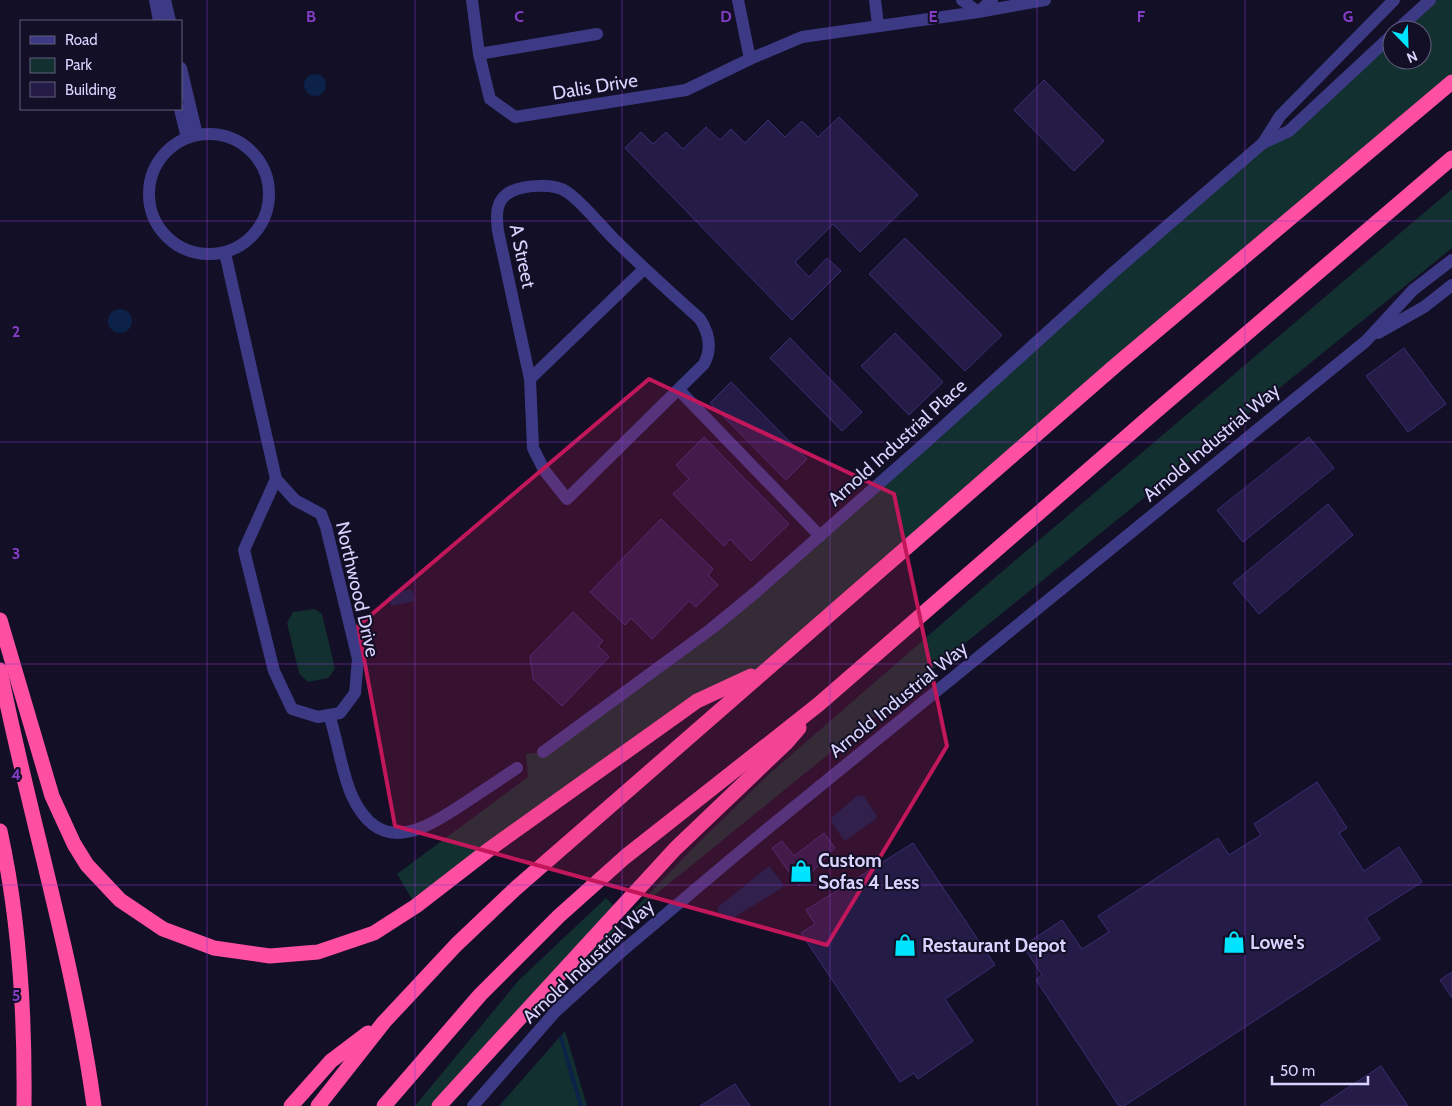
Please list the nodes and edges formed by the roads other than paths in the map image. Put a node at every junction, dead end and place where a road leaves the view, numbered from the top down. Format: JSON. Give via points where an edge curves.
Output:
{"nodes":[{"id":1,"x":155,"y":0,"type":"edge"},
{"id":2,"x":165,"y":0,"type":"edge"},
{"id":3,"x":472,"y":0,"type":"edge"},
{"id":4,"x":738,"y":0,"type":"edge"},
{"id":5,"x":875,"y":0,"type":"edge"},
{"id":6,"x":962,"y":0,"type":"edge"},
{"id":7,"x":992,"y":0,"type":"edge"},
{"id":8,"x":1045,"y":0,"type":"edge"},
{"id":9,"x":1394,"y":0,"type":"edge"},
{"id":10,"x":1430,"y":0,"type":"edge"},
{"id":11,"x":978,"y":12,"type":"junction"},
{"id":12,"x":159,"y":20,"type":"edge"},
{"id":13,"x":170,"y":20,"type":"edge"},
{"id":14,"x":1409,"y":20,"type":"edge"},
{"id":15,"x":878,"y":24,"type":"junction"},
{"id":16,"x":597,"y":34,"type":"dead end"},
{"id":17,"x":1382,"y":44,"type":"edge"},
{"id":18,"x":479,"y":54,"type":"junction"},
{"id":19,"x":750,"y":59,"type":"junction"},
{"id":20,"x":182,"y":74,"type":"edge"},
{"id":21,"x":1452,"y":82,"type":"edge"},
{"id":22,"x":180,"y":110,"type":"edge"},
{"id":23,"x":192,"y":137,"type":"junction"},
{"id":24,"x":1262,"y":143,"type":"junction"},
{"id":25,"x":1452,"y":158,"type":"edge"},
{"id":26,"x":1452,"y":164,"type":"edge"},
{"id":27,"x":1411,"y":194,"type":"junction"},
{"id":28,"x":225,"y":252,"type":"junction"},
{"id":29,"x":1452,"y":260,"type":"edge"},
{"id":30,"x":644,"y":269,"type":"junction"},
{"id":31,"x":1452,"y":285,"type":"edge"},
{"id":32,"x":1366,"y":341,"type":"junction"},
{"id":33,"x":530,"y":379,"type":"junction"},
{"id":34,"x":678,"y":390,"type":"junction"},
{"id":35,"x":276,"y":479,"type":"junction"},
{"id":36,"x":820,"y":536,"type":"junction"},
{"id":37,"x":0,"y":620,"type":"edge"},
{"id":38,"x":768,"y":668,"type":"junction"},
{"id":39,"x":0,"y":670,"type":"edge"},
{"id":40,"x":819,"y":704,"type":"junction"},
{"id":41,"x":329,"y":715,"type":"junction"},
{"id":42,"x":544,"y":752,"type":"dead end"},
{"id":43,"x":517,"y":768,"type":"dead end"},
{"id":44,"x":0,"y":831,"type":"edge"},
{"id":45,"x":456,"y":1020,"type":"junction"},
{"id":46,"x":384,"y":1022,"type":"junction"},
{"id":47,"x":24,"y":1106,"type":"edge"},
{"id":48,"x":94,"y":1106,"type":"edge"},
{"id":49,"x":291,"y":1106,"type":"edge"},
{"id":50,"x":318,"y":1106,"type":"edge"},
{"id":51,"x":384,"y":1106,"type":"edge"},
{"id":52,"x":397,"y":1106,"type":"edge"},
{"id":53,"x":439,"y":1106,"type":"edge"},
{"id":54,"x":473,"y":1106,"type":"edge"}],
"edges":[{"from":1,"to":12,"type":"street"},
{"from":2,"to":13,"type":"street"},
{"from":3,"to":18,"type":"street","name":"Dalis Drive"},
{"from":4,"to":19,"type":"street"},
{"from":5,"to":15,"type":"street"},
{"from":6,"to":11,"type":"street"},
{"from":7,"to":11,"type":"street"},
{"from":8,"to":11,"type":"street","name":"Dalis Drive"},
{"from":9,"to":24,"type":"street","name":"Arnold Industrial Place","via":[[1280,116]]},
{"from":10,"to":14,"type":"street"},
{"from":11,"to":15,"type":"street","name":"Dalis Drive"},
{"from":15,"to":19,"type":"street","name":"Dalis Drive","via":[[802,37]]},
{"from":16,"to":18,"type":"street"},
{"from":17,"to":24,"type":"street","name":"Arnold Industrial Place","via":[[1289,131]]},
{"from":18,"to":19,"type":"street","name":"Dalis Drive","via":[[490,99],[515,117],[686,90]]},
{"from":20,"to":23,"type":"street"},
{"from":21,"to":38,"type":"highway","via":[[1116,365]]},
{"from":22,"to":23,"type":"street"},
{"from":23,"to":28,"type":"street","via":[[174,145],[156,166],[148,193],[150,208],[155,223],[178,246],[209,255]]},
{"from":23,"to":28,"type":"street","via":[[216,135],[234,140],[250,150],[261,164],[268,182],[269,200],[260,225],[242,245]]},
{"from":24,"to":36,"type":"street","name":"Arnold Industrial Place"},
{"from":25,"to":27,"type":"highway"},
{"from":26,"to":27,"type":"highway"},
{"from":27,"to":40,"type":"highway"},
{"from":28,"to":35,"type":"street","name":"Northwood Drive"},
{"from":29,"to":32,"type":"street","name":"Arnold Industrial Way","via":[[1413,290]]},
{"from":30,"to":33,"type":"street"},
{"from":30,"to":33,"type":"street","name":"A Street","via":[[567,192],[545,186],[509,192],[495,213]]},
{"from":30,"to":34,"type":"street","name":"A Street","via":[[706,328],[709,355]]},
{"from":31,"to":32,"type":"street","name":"Arnold Industrial Way"},
{"from":32,"to":54,"type":"street","name":"Arnold Industrial Way","via":[[786,813],[628,946],[555,1012]]},
{"from":33,"to":34,"type":"street","name":"A Street","via":[[533,448],[544,470],[566,499]]},
{"from":34,"to":36,"type":"street"},
{"from":35,"to":41,"type":"street","name":"Northwood Drive","via":[[295,500],[321,514],[358,659],[356,693],[340,713]]},
{"from":35,"to":41,"type":"street","via":[[244,550],[274,671],[292,709],[318,717]]},
{"from":36,"to":42,"type":"street","name":"Arnold Industrial Place","via":[[711,629]]},
{"from":37,"to":38,"type":"highway","via":[[55,805],[87,865],[120,900],[186,939],[214,948],[270,956],[298,955],[337,947],[374,933],[416,906],[491,848],[697,701]]},
{"from":38,"to":46,"type":"highway","via":[[515,889]]},
{"from":39,"to":48,"type":"highway","via":[[78,1009]]},
{"from":40,"to":45,"type":"highway","via":[[625,857],[559,916]]},
{"from":40,"to":53,"type":"highway","via":[[786,743],[710,814]]},
{"from":41,"to":43,"type":"street","via":[[352,795],[362,814],[383,830],[397,833],[418,831]]},
{"from":44,"to":47,"type":"highway","via":[[19,953]]},
{"from":45,"to":51,"type":"highway"},
{"from":45,"to":52,"type":"highway"},
{"from":46,"to":49,"type":"highway","via":[[331,1060]]},
{"from":46,"to":50,"type":"highway"}]}
